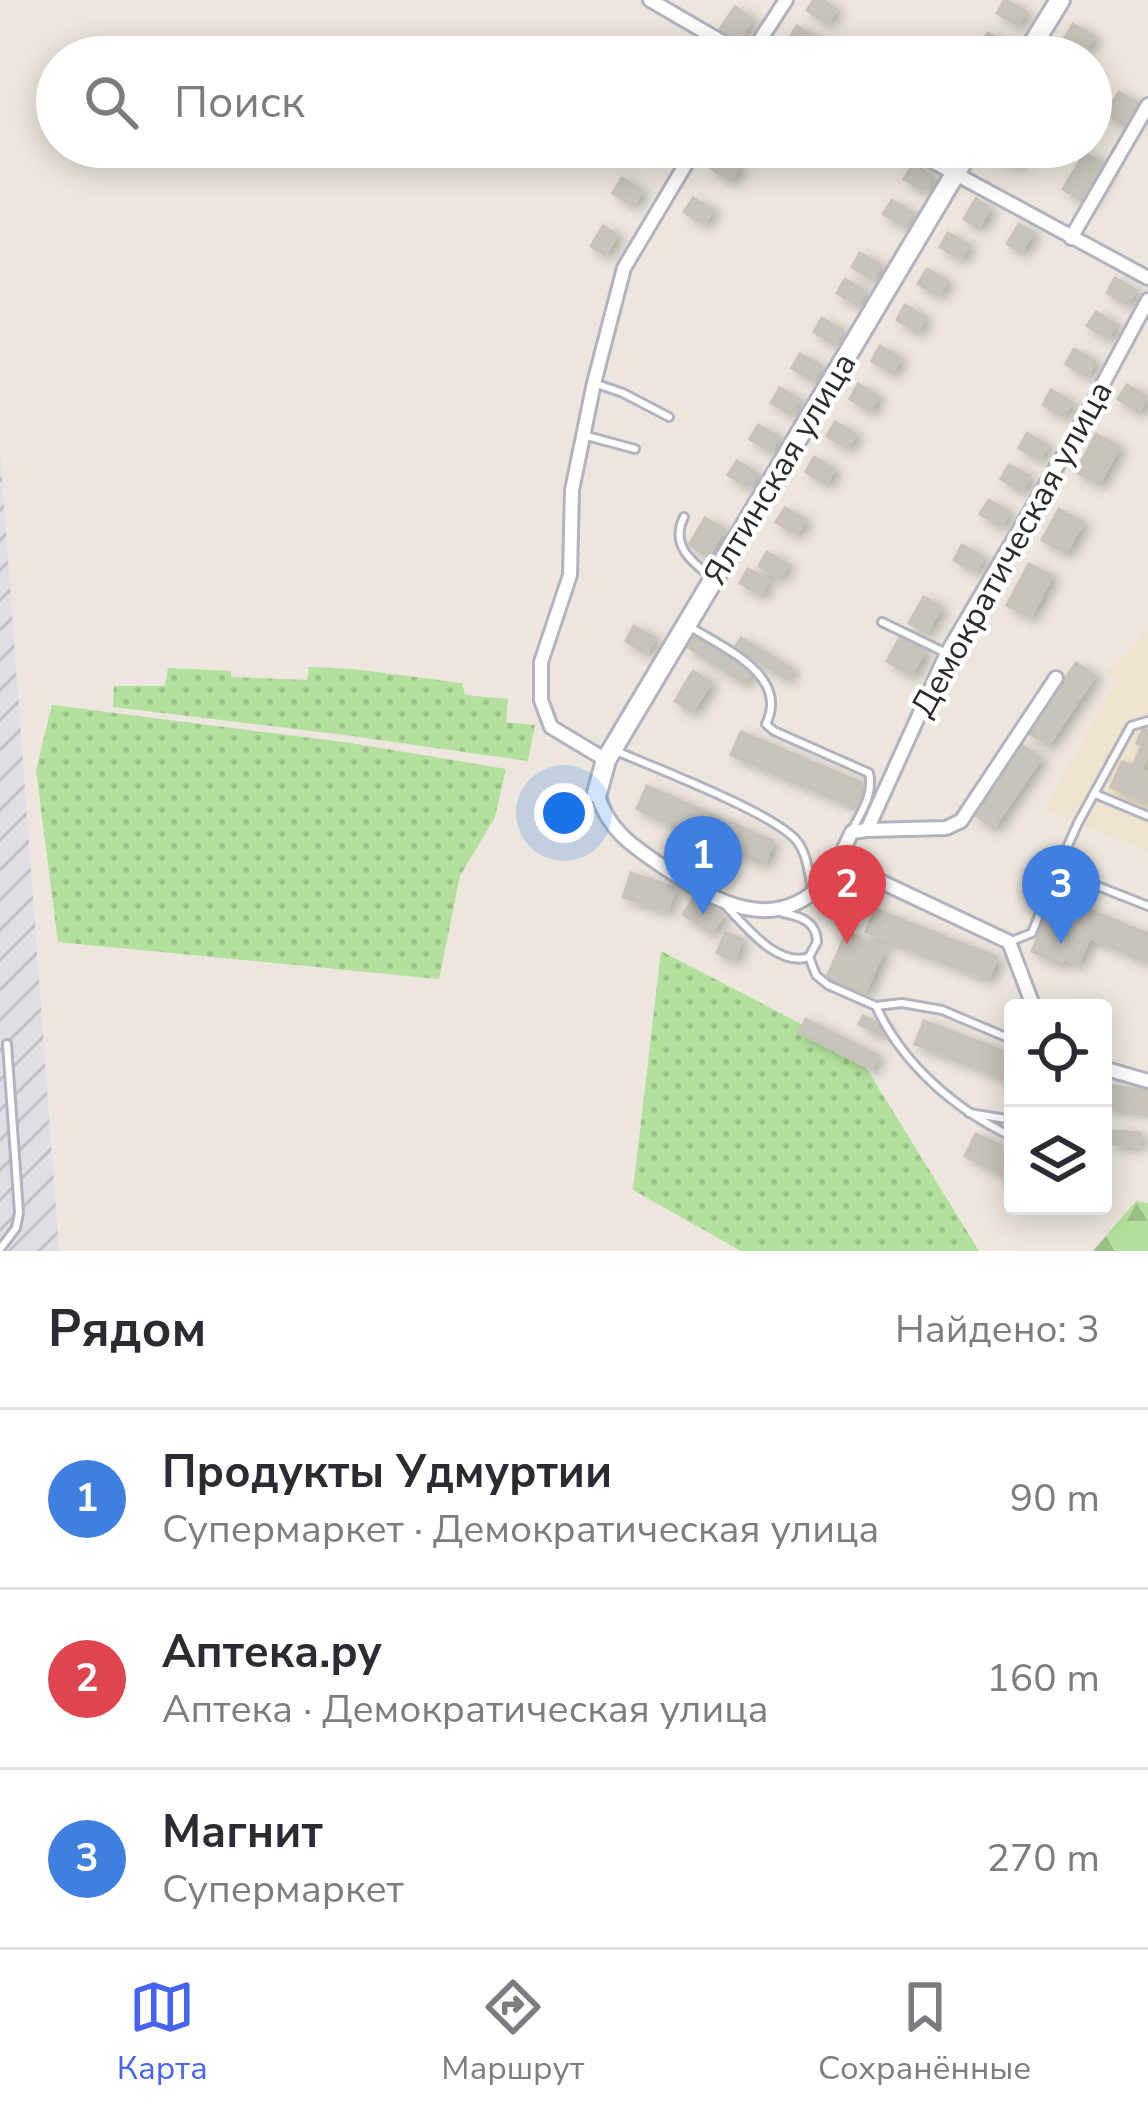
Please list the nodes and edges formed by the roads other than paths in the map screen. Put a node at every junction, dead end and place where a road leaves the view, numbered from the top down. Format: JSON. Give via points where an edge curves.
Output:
{"nodes":[{"id":1,"x":650,"y":0,"type":"edge"},
{"id":2,"x":786,"y":0,"type":"edge"},
{"id":3,"x":1060,"y":0,"type":"edge"},
{"id":4,"x":713,"y":36,"type":"edge"},
{"id":5,"x":763,"y":36,"type":"edge"},
{"id":6,"x":1038,"y":36,"type":"edge"},
{"id":7,"x":1148,"y":105,"type":"edge"},
{"id":8,"x":1112,"y":167,"type":"edge"},
{"id":9,"x":684,"y":168,"type":"edge"},
{"id":10,"x":946,"y":168,"type":"edge"},
{"id":11,"x":958,"y":168,"type":"edge"},
{"id":12,"x":1112,"y":168,"type":"edge"},
{"id":13,"x":955,"y":173,"type":"junction"},
{"id":14,"x":1071,"y":238,"type":"junction"},
{"id":15,"x":1148,"y":278,"type":"edge"},
{"id":16,"x":1148,"y":300,"type":"edge"},
{"id":17,"x":594,"y":383,"type":"junction"},
{"id":18,"x":669,"y":417,"type":"dead end"},
{"id":19,"x":583,"y":435,"type":"junction"},
{"id":20,"x":635,"y":449,"type":"dead end"},
{"id":21,"x":684,"y":517,"type":"dead end"},
{"id":22,"x":714,"y":579,"type":"junction"},
{"id":23,"x":882,"y":622,"type":"dead end"},
{"id":24,"x":687,"y":625,"type":"junction"},
{"id":25,"x":947,"y":653,"type":"junction"},
{"id":26,"x":1056,"y":678,"type":"dead end"},
{"id":27,"x":1148,"y":721,"type":"edge"},
{"id":28,"x":609,"y":754,"type":"junction"},
{"id":29,"x":597,"y":794,"type":"joint"},
{"id":30,"x":1095,"y":794,"type":"junction"},
{"id":31,"x":1148,"y":816,"type":"edge"},
{"id":32,"x":867,"y":830,"type":"junction"},
{"id":33,"x":852,"y":832,"type":"junction"},
{"id":34,"x":837,"y":861,"type":"junction"},
{"id":35,"x":1057,"y":871,"type":"junction"},
{"id":36,"x":812,"y":893,"type":"junction"},
{"id":37,"x":724,"y":904,"type":"junction"},
{"id":38,"x":1148,"y":906,"type":"edge"},
{"id":39,"x":768,"y":910,"type":"junction"},
{"id":40,"x":1009,"y":942,"type":"junction"},
{"id":41,"x":809,"y":957,"type":"junction"},
{"id":42,"x":1031,"y":999,"type":"edge"},
{"id":43,"x":876,"y":1006,"type":"junction"},
{"id":44,"x":1004,"y":1036,"type":"edge"},
{"id":45,"x":7,"y":1044,"type":"dead end"},
{"id":46,"x":1112,"y":1071,"type":"edge"},
{"id":47,"x":1148,"y":1081,"type":"edge"},
{"id":48,"x":966,"y":1112,"type":"junction"},
{"id":49,"x":1004,"y":1118,"type":"edge"},
{"id":50,"x":1004,"y":1131,"type":"edge"},
{"id":51,"x":0,"y":1249,"type":"edge"}],
"edges":[{"from":1,"to":4,"type":"street"},
{"from":2,"to":5,"type":"street"},
{"from":3,"to":6,"type":"street"},
{"from":7,"to":8,"type":"street"},
{"from":9,"to":17,"type":"street","via":[[624,268]]},
{"from":10,"to":13,"type":"street"},
{"from":11,"to":13,"type":"street","name":"Ялтинская улица"},
{"from":12,"to":14,"type":"street"},
{"from":13,"to":14,"type":"street"},
{"from":13,"to":22,"type":"street","name":"Ялтинская улица"},
{"from":14,"to":15,"type":"street"},
{"from":16,"to":25,"type":"street","name":"Демократическая улица"},
{"from":17,"to":18,"type":"lane"},
{"from":17,"to":19,"type":"street"},
{"from":19,"to":20,"type":"lane"},
{"from":19,"to":28,"type":"street","via":[[570,575],[541,662],[541,700],[551,727]]},
{"from":21,"to":22,"type":"lane","via":[[683,553]]},
{"from":22,"to":24,"type":"street","name":"Ялтинская улица"},
{"from":23,"to":25,"type":"lane"},
{"from":24,"to":28,"type":"street","name":"Ялтинская улица"},
{"from":24,"to":33,"type":"lane","via":[[758,673],[771,691],[766,724],[774,731],[869,773],[869,796]]},
{"from":25,"to":32,"type":"street","name":"Демократическая улица"},
{"from":26,"to":32,"type":"street","via":[[962,821],[946,829]]},
{"from":27,"to":30,"type":"lane","via":[[1131,726]]},
{"from":28,"to":29,"type":"street","name":"Ялтинская улица"},
{"from":28,"to":36,"type":"lane","via":[[789,831],[801,846]]},
{"from":29,"to":37,"type":"street","via":[[615,830]]},
{"from":30,"to":31,"type":"lane"},
{"from":30,"to":35,"type":"lane"},
{"from":32,"to":33,"type":"street"},
{"from":33,"to":34,"type":"street"},
{"from":34,"to":36,"type":"street"},
{"from":34,"to":40,"type":"street"},
{"from":35,"to":38,"type":"lane"},
{"from":35,"to":40,"type":"lane","via":[[1032,933]]},
{"from":36,"to":39,"type":"street"},
{"from":37,"to":39,"type":"street"},
{"from":37,"to":41,"type":"lane","via":[[778,953]]},
{"from":39,"to":41,"type":"lane","via":[[813,926],[817,942]]},
{"from":40,"to":42,"type":"street"},
{"from":41,"to":43,"type":"lane","via":[[828,985]]},
{"from":43,"to":44,"type":"lane","via":[[942,1010]]},
{"from":43,"to":48,"type":"lane","via":[[910,1059]]},
{"from":45,"to":51,"type":"lane","via":[[19,1213]]},
{"from":46,"to":47,"type":"street"},
{"from":48,"to":49,"type":"lane"},
{"from":48,"to":50,"type":"lane"}]}
